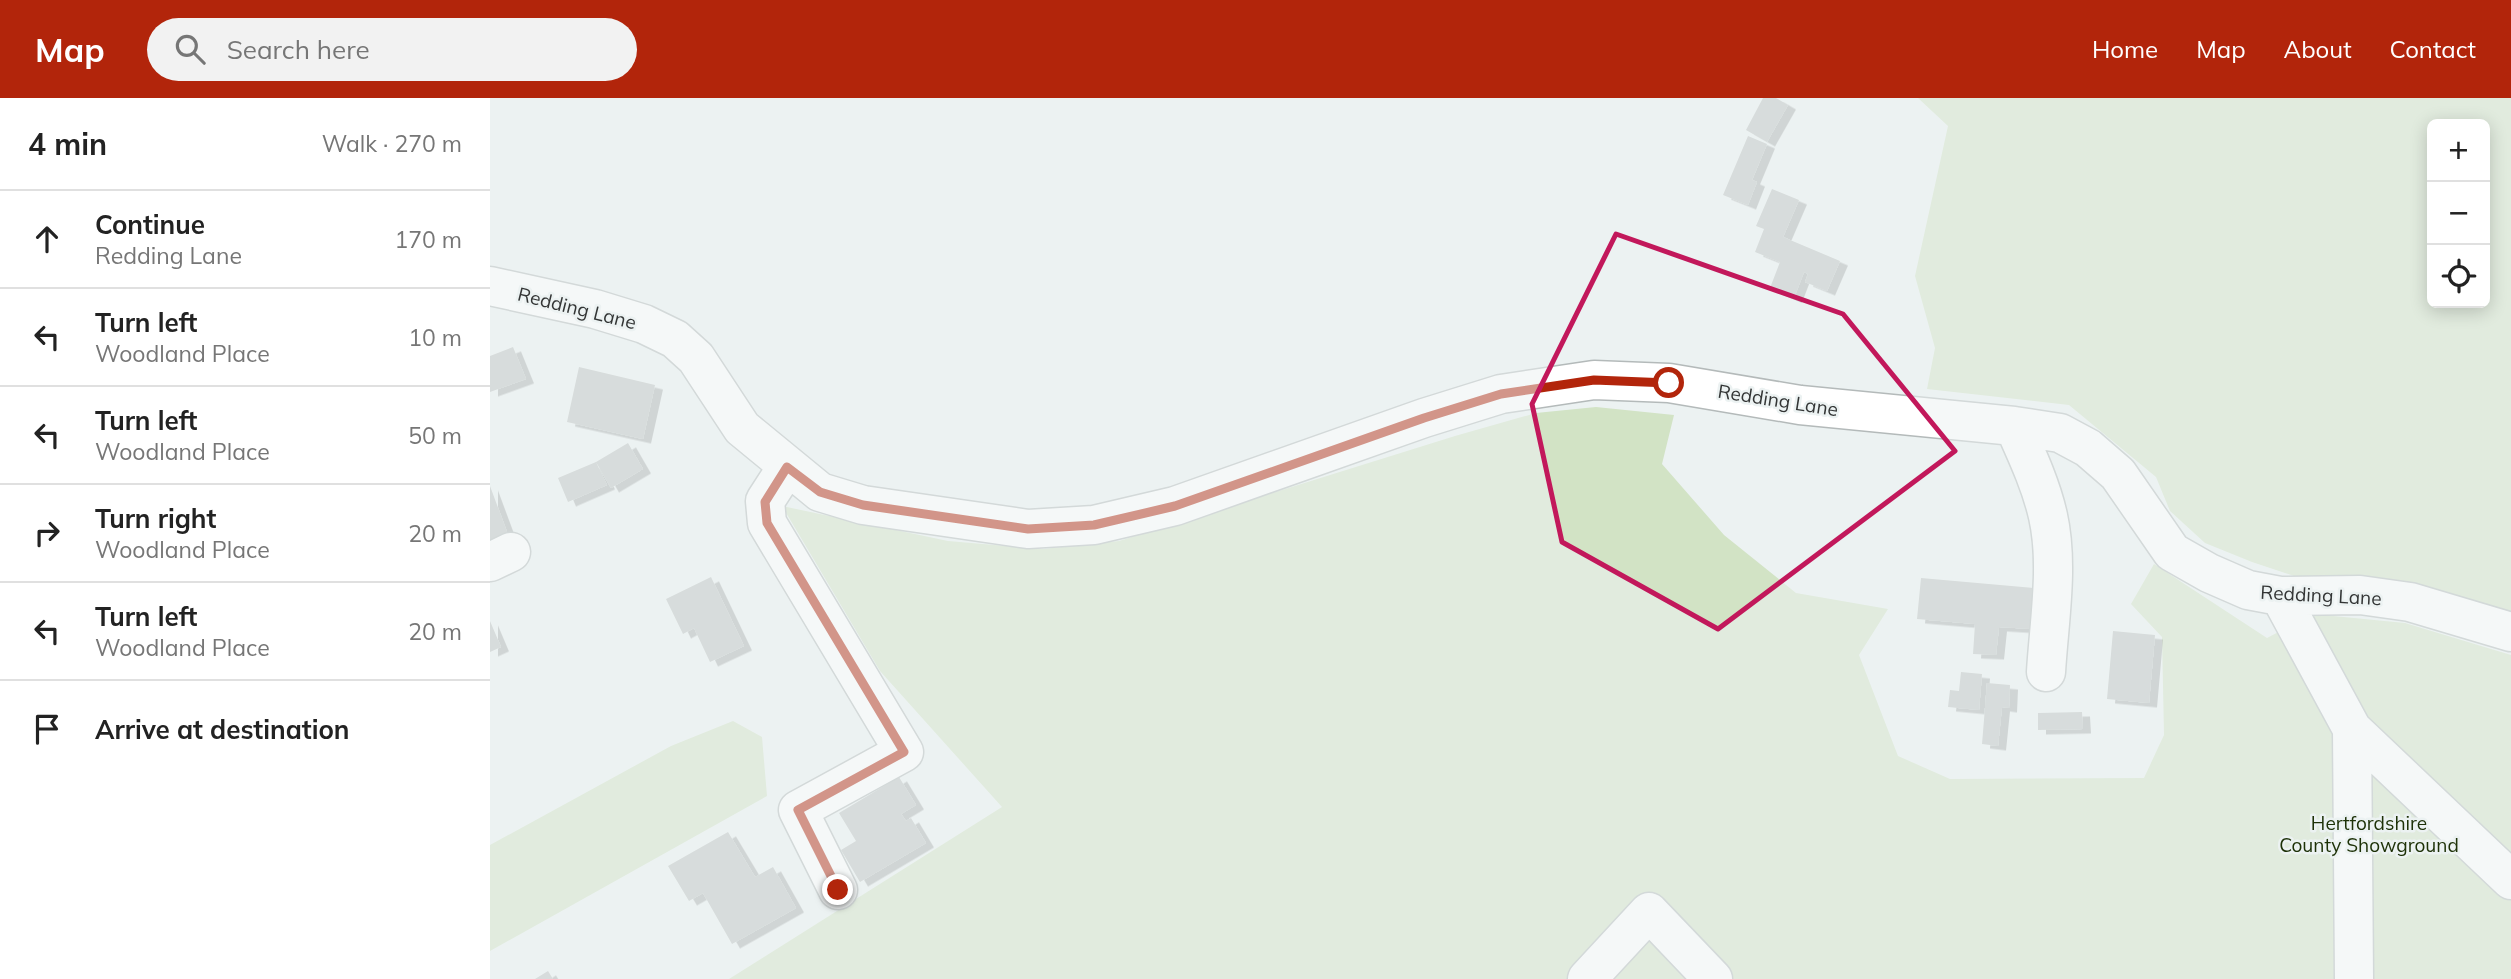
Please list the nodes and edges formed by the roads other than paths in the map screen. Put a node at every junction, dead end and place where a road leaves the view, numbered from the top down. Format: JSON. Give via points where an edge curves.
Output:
{"nodes":[{"id":1,"x":490,"y":286,"type":"edge"},
{"id":2,"x":2014,"y":426,"type":"junction"},
{"id":3,"x":787,"y":467,"type":"junction"},
{"id":4,"x":2280,"y":596,"type":"junction"},
{"id":5,"x":2511,"y":632,"type":"edge"},
{"id":6,"x":2046,"y":672,"type":"dead end"},
{"id":7,"x":2352,"y":729,"type":"junction"},
{"id":8,"x":2511,"y":880,"type":"edge"},
{"id":9,"x":838,"y":890,"type":"dead end"},
{"id":10,"x":1587,"y":979,"type":"edge"},
{"id":11,"x":1713,"y":979,"type":"edge"},
{"id":12,"x":2354,"y":979,"type":"edge"}],
"edges":[{"from":1,"to":3,"type":"street","name":"Redding Lane","via":[[595,309],[675,339],[696,358],[742,428]]},
{"from":2,"to":3,"type":"street","name":"Redding Lane","via":[[1800,405],[1669,383],[1594,380],[1501,394],[1175,506],[1094,525],[1028,529],[863,505],[820,492]]},
{"from":2,"to":4,"type":"street","name":"Redding Lane","via":[[2060,433],[2088,448],[2118,474],[2172,552],[2248,590]]},
{"from":2,"to":6,"type":"street","via":[[2049,518]]},
{"from":3,"to":9,"type":"street","via":[[765,502],[767,523],[904,752],[798,810]]},
{"from":4,"to":5,"type":"street","name":"Redding Lane","via":[[2360,595],[2410,602]]},
{"from":4,"to":7,"type":"street"},
{"from":7,"to":8,"type":"street"},
{"from":7,"to":12,"type":"street"},
{"from":10,"to":11,"type":"street","via":[[1649,912]]}]}
